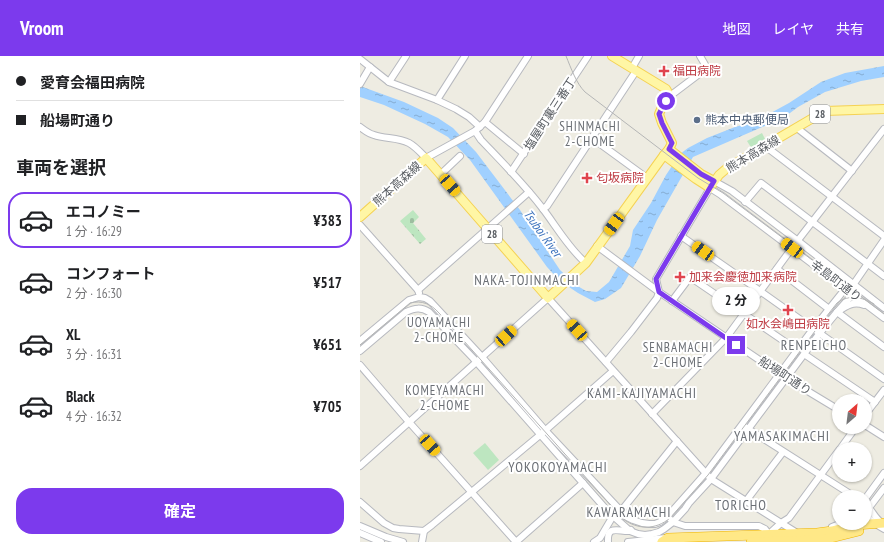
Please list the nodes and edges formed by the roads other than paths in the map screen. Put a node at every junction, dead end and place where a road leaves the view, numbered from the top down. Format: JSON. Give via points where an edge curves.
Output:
{"nodes":[{"id":1,"x":406,"y":56,"type":"edge"},
{"id":2,"x":465,"y":56,"type":"edge"},
{"id":3,"x":528,"y":56,"type":"edge"},
{"id":4,"x":588,"y":56,"type":"edge"},
{"id":5,"x":612,"y":56,"type":"edge"},
{"id":6,"x":638,"y":56,"type":"edge"},
{"id":7,"x":700,"y":56,"type":"edge"},
{"id":8,"x":360,"y":59,"type":"edge"},
{"id":9,"x":370,"y":67,"type":"junction"},
{"id":10,"x":634,"y":69,"type":"junction"},
{"id":11,"x":389,"y":82,"type":"junction"},
{"id":12,"x":360,"y":84,"type":"edge"},
{"id":13,"x":670,"y":96,"type":"junction"},
{"id":14,"x":437,"y":100,"type":"junction"},
{"id":15,"x":884,"y":109,"type":"edge"},
{"id":16,"x":360,"y":127,"type":"edge"},
{"id":17,"x":480,"y":127,"type":"junction"},
{"id":18,"x":797,"y":128,"type":"junction"},
{"id":19,"x":884,"y":129,"type":"edge"},
{"id":20,"x":592,"y":138,"type":"junction"},
{"id":21,"x":765,"y":146,"type":"junction"},
{"id":22,"x":666,"y":152,"type":"junction"},
{"id":23,"x":524,"y":154,"type":"junction"},
{"id":24,"x":460,"y":156,"type":"dead end"},
{"id":25,"x":426,"y":158,"type":"junction"},
{"id":26,"x":852,"y":171,"type":"junction"},
{"id":27,"x":512,"y":172,"type":"junction"},
{"id":28,"x":440,"y":175,"type":"junction"},
{"id":29,"x":647,"y":178,"type":"junction"},
{"id":30,"x":712,"y":185,"type":"junction"},
{"id":31,"x":529,"y":192,"type":"junction"},
{"id":32,"x":832,"y":197,"type":"junction"},
{"id":33,"x":745,"y":202,"type":"junction"},
{"id":34,"x":543,"y":209,"type":"junction"},
{"id":35,"x":360,"y":217,"type":"edge"},
{"id":36,"x":812,"y":222,"type":"junction"},
{"id":37,"x":360,"y":225,"type":"edge"},
{"id":38,"x":487,"y":228,"type":"junction"},
{"id":39,"x":681,"y":236,"type":"junction"},
{"id":40,"x":884,"y":236,"type":"edge"},
{"id":41,"x":884,"y":240,"type":"edge"},
{"id":42,"x":798,"y":241,"type":"junction"},
{"id":43,"x":597,"y":246,"type":"junction"},
{"id":44,"x":792,"y":248,"type":"junction"},
{"id":45,"x":586,"y":263,"type":"junction"},
{"id":46,"x":868,"y":264,"type":"junction"},
{"id":47,"x":777,"y":269,"type":"junction"},
{"id":48,"x":884,"y":276,"type":"edge"},
{"id":49,"x":853,"y":285,"type":"junction"},
{"id":50,"x":845,"y":289,"type":"junction"},
{"id":51,"x":760,"y":291,"type":"junction"},
{"id":52,"x":659,"y":292,"type":"junction"},
{"id":53,"x":419,"y":293,"type":"junction"},
{"id":54,"x":852,"y":294,"type":"junction"},
{"id":55,"x":548,"y":298,"type":"junction"},
{"id":56,"x":672,"y":301,"type":"junction"},
{"id":57,"x":871,"y":308,"type":"junction"},
{"id":58,"x":884,"y":308,"type":"edge"},
{"id":59,"x":830,"y":309,"type":"junction"},
{"id":60,"x":837,"y":312,"type":"junction"},
{"id":61,"x":743,"y":314,"type":"junction"},
{"id":62,"x":884,"y":318,"type":"edge"},
{"id":63,"x":813,"y":329,"type":"junction"},
{"id":64,"x":819,"y":334,"type":"junction"},
{"id":65,"x":726,"y":338,"type":"junction"},
{"id":66,"x":360,"y":341,"type":"edge"},
{"id":67,"x":884,"y":347,"type":"edge"},
{"id":68,"x":797,"y":350,"type":"junction"},
{"id":69,"x":360,"y":351,"type":"edge"},
{"id":70,"x":804,"y":354,"type":"junction"},
{"id":71,"x":482,"y":357,"type":"junction"},
{"id":72,"x":476,"y":362,"type":"junction"},
{"id":73,"x":606,"y":362,"type":"junction"},
{"id":74,"x":360,"y":365,"type":"edge"},
{"id":75,"x":613,"y":371,"type":"junction"},
{"id":76,"x":780,"y":374,"type":"junction"},
{"id":77,"x":786,"y":378,"type":"junction"},
{"id":78,"x":884,"y":379,"type":"edge"},
{"id":79,"x":884,"y":390,"type":"edge"},
{"id":80,"x":875,"y":402,"type":"junction"},
{"id":81,"x":832,"y":406,"type":"edge"},
{"id":82,"x":872,"y":406,"type":"edge"},
{"id":83,"x":652,"y":414,"type":"junction"},
{"id":84,"x":409,"y":422,"type":"junction"},
{"id":85,"x":742,"y":426,"type":"junction"},
{"id":86,"x":872,"y":429,"type":"edge"},
{"id":87,"x":545,"y":430,"type":"junction"},
{"id":88,"x":748,"y":430,"type":"junction"},
{"id":89,"x":540,"y":435,"type":"junction"},
{"id":90,"x":884,"y":437,"type":"edge"},
{"id":91,"x":677,"y":441,"type":"junction"},
{"id":92,"x":784,"y":452,"type":"junction"},
{"id":93,"x":832,"y":460,"type":"edge"},
{"id":94,"x":360,"y":466,"type":"edge"},
{"id":95,"x":706,"y":473,"type":"junction"},
{"id":96,"x":884,"y":473,"type":"edge"},
{"id":97,"x":820,"y":475,"type":"junction"},
{"id":98,"x":711,"y":479,"type":"junction"},
{"id":99,"x":583,"y":483,"type":"junction"},
{"id":100,"x":884,"y":488,"type":"edge"},
{"id":101,"x":844,"y":490,"type":"edge"},
{"id":102,"x":872,"y":490,"type":"edge"},
{"id":103,"x":472,"y":492,"type":"junction"},
{"id":104,"x":746,"y":501,"type":"junction"},
{"id":105,"x":360,"y":502,"type":"edge"},
{"id":106,"x":872,"y":502,"type":"edge"},
{"id":107,"x":621,"y":511,"type":"junction"},
{"id":108,"x":872,"y":513,"type":"edge"},
{"id":109,"x":613,"y":516,"type":"junction"},
{"id":110,"x":667,"y":517,"type":"junction"},
{"id":111,"x":633,"y":520,"type":"junction"},
{"id":112,"x":673,"y":522,"type":"junction"},
{"id":113,"x":781,"y":523,"type":"junction"},
{"id":114,"x":873,"y":524,"type":"edge"},
{"id":115,"x":360,"y":526,"type":"edge"},
{"id":116,"x":884,"y":526,"type":"edge"},
{"id":117,"x":832,"y":527,"type":"edge"},
{"id":118,"x":835,"y":530,"type":"edge"},
{"id":119,"x":851,"y":530,"type":"edge"},
{"id":120,"x":424,"y":531,"type":"junction"},
{"id":121,"x":630,"y":531,"type":"junction"},
{"id":122,"x":360,"y":533,"type":"edge"},
{"id":123,"x":797,"y":533,"type":"junction"},
{"id":124,"x":817,"y":533,"type":"junction"},
{"id":125,"x":848,"y":533,"type":"junction"},
{"id":126,"x":769,"y":534,"type":"junction"},
{"id":127,"x":665,"y":540,"type":"edge"},
{"id":128,"x":381,"y":542,"type":"edge"},
{"id":129,"x":403,"y":542,"type":"edge"},
{"id":130,"x":422,"y":542,"type":"edge"},
{"id":131,"x":516,"y":542,"type":"edge"},
{"id":132,"x":594,"y":542,"type":"edge"},
{"id":133,"x":608,"y":542,"type":"edge"},
{"id":134,"x":633,"y":542,"type":"edge"},
{"id":135,"x":751,"y":542,"type":"edge"}],
"edges":[{"from":1,"to":11,"type":"street"},
{"from":2,"to":14,"type":"street"},
{"from":3,"to":17,"type":"street"},
{"from":4,"to":23,"type":"street","name":"塩屋町裏三番丁"},
{"from":5,"to":10,"type":"main road"},
{"from":6,"to":10,"type":"street"},
{"from":7,"to":13,"type":"street","via":[[707,68]]},
{"from":8,"to":9,"type":"street"},
{"from":9,"to":11,"type":"street"},
{"from":9,"to":12,"type":"street"},
{"from":10,"to":13,"type":"main road","via":[[666,89]]},
{"from":10,"to":20,"type":"street"},
{"from":11,"to":14,"type":"street"},
{"from":13,"to":22,"type":"main road","via":[[659,114],[672,143]]},
{"from":14,"to":17,"type":"street","via":[[469,117]]},
{"from":15,"to":18,"type":"main road","name":"熊本高森線","number":"28","via":[[825,111]]},
{"from":16,"to":25,"type":"street","via":[[374,136],[408,142]]},
{"from":17,"to":23,"type":"street"},
{"from":17,"to":25,"type":"street"},
{"from":17,"to":27,"type":"street","via":[[482,140]]},
{"from":18,"to":21,"type":"main road","name":"熊本高森線","number":"28"},
{"from":18,"to":26,"type":"street"},
{"from":19,"to":26,"type":"street"},
{"from":20,"to":29,"type":"street"},
{"from":20,"to":34,"type":"street"},
{"from":21,"to":30,"type":"main road","name":"熊本高森線","number":"28","via":[[719,175]]},
{"from":21,"to":32,"type":"street"},
{"from":22,"to":29,"type":"main road"},
{"from":22,"to":30,"type":"main road"},
{"from":23,"to":27,"type":"street","name":"塩屋町裏三番丁"},
{"from":24,"to":28,"type":"street"},
{"from":25,"to":28,"type":"main road","name":"熊本高森線","number":"28"},
{"from":25,"to":35,"type":"main road","name":"熊本高森線"},
{"from":26,"to":32,"type":"street"},
{"from":27,"to":31,"type":"street"},
{"from":28,"to":38,"type":"main road","name":"熊本高森線","number":"28"},
{"from":29,"to":43,"type":"main road"},
{"from":30,"to":33,"type":"street","name":"辛島町通り","via":[[732,192]]},
{"from":30,"to":39,"type":"street"},
{"from":30,"to":44,"type":"street","name":"辛島町通り","via":[[721,195]]},
{"from":31,"to":34,"type":"street"},
{"from":31,"to":38,"type":"street"},
{"from":32,"to":36,"type":"street"},
{"from":32,"to":40,"type":"street"},
{"from":33,"to":36,"type":"street","via":[[761,183]]},
{"from":33,"to":42,"type":"street","name":"辛島町通り"},
{"from":34,"to":45,"type":"street"},
{"from":36,"to":42,"type":"street"},
{"from":36,"to":46,"type":"street"},
{"from":37,"to":53,"type":"street"},
{"from":38,"to":53,"type":"street"},
{"from":38,"to":55,"type":"main road","name":"熊本高森線","number":"28"},
{"from":39,"to":51,"type":"street"},
{"from":39,"to":52,"type":"street","via":[[656,279]]},
{"from":41,"to":46,"type":"street"},
{"from":42,"to":44,"type":"street"},
{"from":42,"to":49,"type":"street","name":"辛島町通り"},
{"from":43,"to":45,"type":"main road"},
{"from":43,"to":52,"type":"street","name":"船場町通り"},
{"from":44,"to":47,"type":"street"},
{"from":44,"to":50,"type":"street","name":"辛島町通り"},
{"from":45,"to":55,"type":"main road"},
{"from":46,"to":48,"type":"street"},
{"from":46,"to":49,"type":"street"},
{"from":47,"to":51,"type":"street"},
{"from":47,"to":59,"type":"street"},
{"from":49,"to":50,"type":"street"},
{"from":49,"to":54,"type":"street"},
{"from":49,"to":58,"type":"street","name":"辛島町通り"},
{"from":50,"to":54,"type":"street","name":"辛島町通り"},
{"from":50,"to":59,"type":"street"},
{"from":51,"to":61,"type":"street"},
{"from":51,"to":63,"type":"street"},
{"from":52,"to":56,"type":"street","name":"船場町通り"},
{"from":52,"to":73,"type":"street","via":[[657,298]]},
{"from":53,"to":66,"type":"street"},
{"from":53,"to":71,"type":"street","via":[[430,301]]},
{"from":54,"to":57,"type":"street","name":"辛島町通り"},
{"from":54,"to":60,"type":"street"},
{"from":55,"to":71,"type":"street"},
{"from":55,"to":73,"type":"street"},
{"from":56,"to":61,"type":"street","via":[[690,278]]},
{"from":56,"to":65,"type":"street","name":"船場町通り"},
{"from":57,"to":60,"type":"street","via":[[850,304]]},
{"from":57,"to":62,"type":"street","name":"辛島町通り"},
{"from":59,"to":63,"type":"street"},
{"from":60,"to":64,"type":"street"},
{"from":60,"to":67,"type":"street"},
{"from":61,"to":65,"type":"street"},
{"from":61,"to":68,"type":"street"},
{"from":63,"to":64,"type":"street"},
{"from":63,"to":68,"type":"street"},
{"from":64,"to":70,"type":"street"},
{"from":64,"to":78,"type":"street"},
{"from":65,"to":76,"type":"street","name":"船場町通り"},
{"from":65,"to":83,"type":"street"},
{"from":68,"to":76,"type":"street"},
{"from":69,"to":72,"type":"street","via":[[406,312],[419,308],[429,312]]},
{"from":70,"to":77,"type":"street"},
{"from":70,"to":80,"type":"street"},
{"from":71,"to":72,"type":"street"},
{"from":71,"to":87,"type":"street"},
{"from":72,"to":84,"type":"street"},
{"from":72,"to":89,"type":"street"},
{"from":73,"to":75,"type":"street"},
{"from":74,"to":84,"type":"street"},
{"from":75,"to":83,"type":"street"},
{"from":75,"to":87,"type":"street"},
{"from":76,"to":77,"type":"street","name":"船場町通り"},
{"from":76,"to":85,"type":"street"},
{"from":77,"to":81,"type":"street","name":"船場町通り"},
{"from":77,"to":88,"type":"street"},
{"from":79,"to":80,"type":"street"},
{"from":80,"to":82,"type":"street"},
{"from":83,"to":91,"type":"street"},
{"from":84,"to":94,"type":"street"},
{"from":84,"to":103,"type":"street"},
{"from":85,"to":88,"type":"street"},
{"from":85,"to":95,"type":"street"},
{"from":86,"to":90,"type":"street"},
{"from":87,"to":89,"type":"street"},
{"from":87,"to":107,"type":"street"},
{"from":88,"to":92,"type":"street"},
{"from":88,"to":98,"type":"street"},
{"from":89,"to":99,"type":"street"},
{"from":89,"to":103,"type":"street"},
{"from":91,"to":95,"type":"street"},
{"from":91,"to":107,"type":"street"},
{"from":92,"to":97,"type":"street"},
{"from":92,"to":104,"type":"street"},
{"from":93,"to":97,"type":"street"},
{"from":95,"to":98,"type":"street"},
{"from":95,"to":110,"type":"street"},
{"from":96,"to":102,"type":"street"},
{"from":97,"to":101,"type":"street"},
{"from":97,"to":113,"type":"street","via":[[789,518]]},
{"from":98,"to":104,"type":"street"},
{"from":98,"to":112,"type":"street"},
{"from":99,"to":109,"type":"street"},
{"from":99,"to":131,"type":"street"},
{"from":100,"to":106,"type":"street"},
{"from":103,"to":120,"type":"street"},
{"from":103,"to":131,"type":"street"},
{"from":104,"to":113,"type":"street"},
{"from":105,"to":120,"type":"street","via":[[388,526]]},
{"from":107,"to":109,"type":"street"},
{"from":107,"to":111,"type":"street"},
{"from":108,"to":116,"type":"street"},
{"from":109,"to":121,"type":"street"},
{"from":109,"to":132,"type":"street","via":[[600,538]]},
{"from":110,"to":111,"type":"street","via":[[655,524],[642,524]]},
{"from":110,"to":112,"type":"street"},
{"from":111,"to":121,"type":"street"},
{"from":112,"to":121,"type":"street","via":[[652,534]]},
{"from":112,"to":126,"type":"street","via":[[685,526],[759,526]]},
{"from":113,"to":123,"type":"street"},
{"from":113,"to":126,"type":"street"},
{"from":114,"to":116,"type":"highway"},
{"from":115,"to":129,"type":"street"},
{"from":116,"to":125,"type":"highway"},
{"from":117,"to":124,"type":"street"},
{"from":118,"to":124,"type":"highway"},
{"from":119,"to":125,"type":"street"},
{"from":120,"to":130,"type":"street"},
{"from":121,"to":133,"type":"street","via":[[613,530],[608,536]]},
{"from":122,"to":128,"type":"street"},
{"from":123,"to":124,"type":"highway"},
{"from":123,"to":126,"type":"highway"},
{"from":125,"to":135,"type":"highway","via":[[818,540]]},
{"from":126,"to":127,"type":"highway"},
{"from":127,"to":134,"type":"street"}]}
